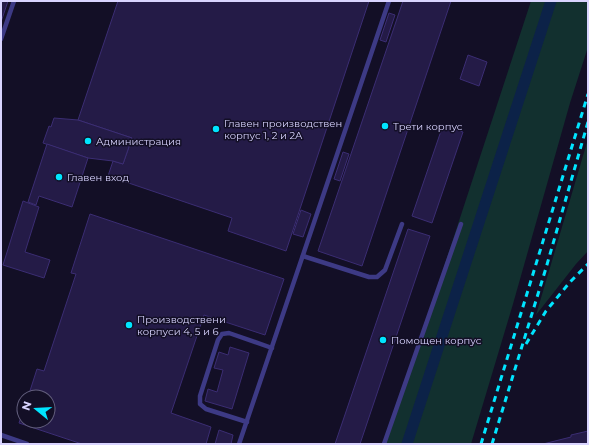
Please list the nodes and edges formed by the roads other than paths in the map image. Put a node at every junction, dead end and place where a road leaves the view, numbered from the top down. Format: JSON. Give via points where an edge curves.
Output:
{"nodes":[{"id":1,"x":14,"y":1,"type":"edge"},
{"id":2,"x":389,"y":1,"type":"edge"},
{"id":3,"x":1,"y":39,"type":"edge"},
{"id":4,"x":402,"y":224,"type":"dead end"},
{"id":5,"x":461,"y":224,"type":"dead end"},
{"id":6,"x":303,"y":256,"type":"junction"},
{"id":7,"x":272,"y":348,"type":"junction"},
{"id":8,"x":247,"y":422,"type":"junction"},
{"id":9,"x":1,"y":435,"type":"edge"},
{"id":10,"x":27,"y":444,"type":"edge"},
{"id":11,"x":239,"y":444,"type":"edge"},
{"id":12,"x":384,"y":444,"type":"edge"}],
"edges":[{"from":1,"to":3,"type":"lane"},
{"from":2,"to":6,"type":"lane"},
{"from":4,"to":6,"type":"lane","via":[[385,270],[377,277],[369,277]]},
{"from":5,"to":12,"type":"lane"},
{"from":6,"to":7,"type":"lane"},
{"from":7,"to":8,"type":"lane"},
{"from":7,"to":8,"type":"lane","via":[[230,333],[222,334],[218,340],[200,396],[200,404],[206,409]]},
{"from":8,"to":11,"type":"lane"},
{"from":9,"to":10,"type":"lane"}]}
